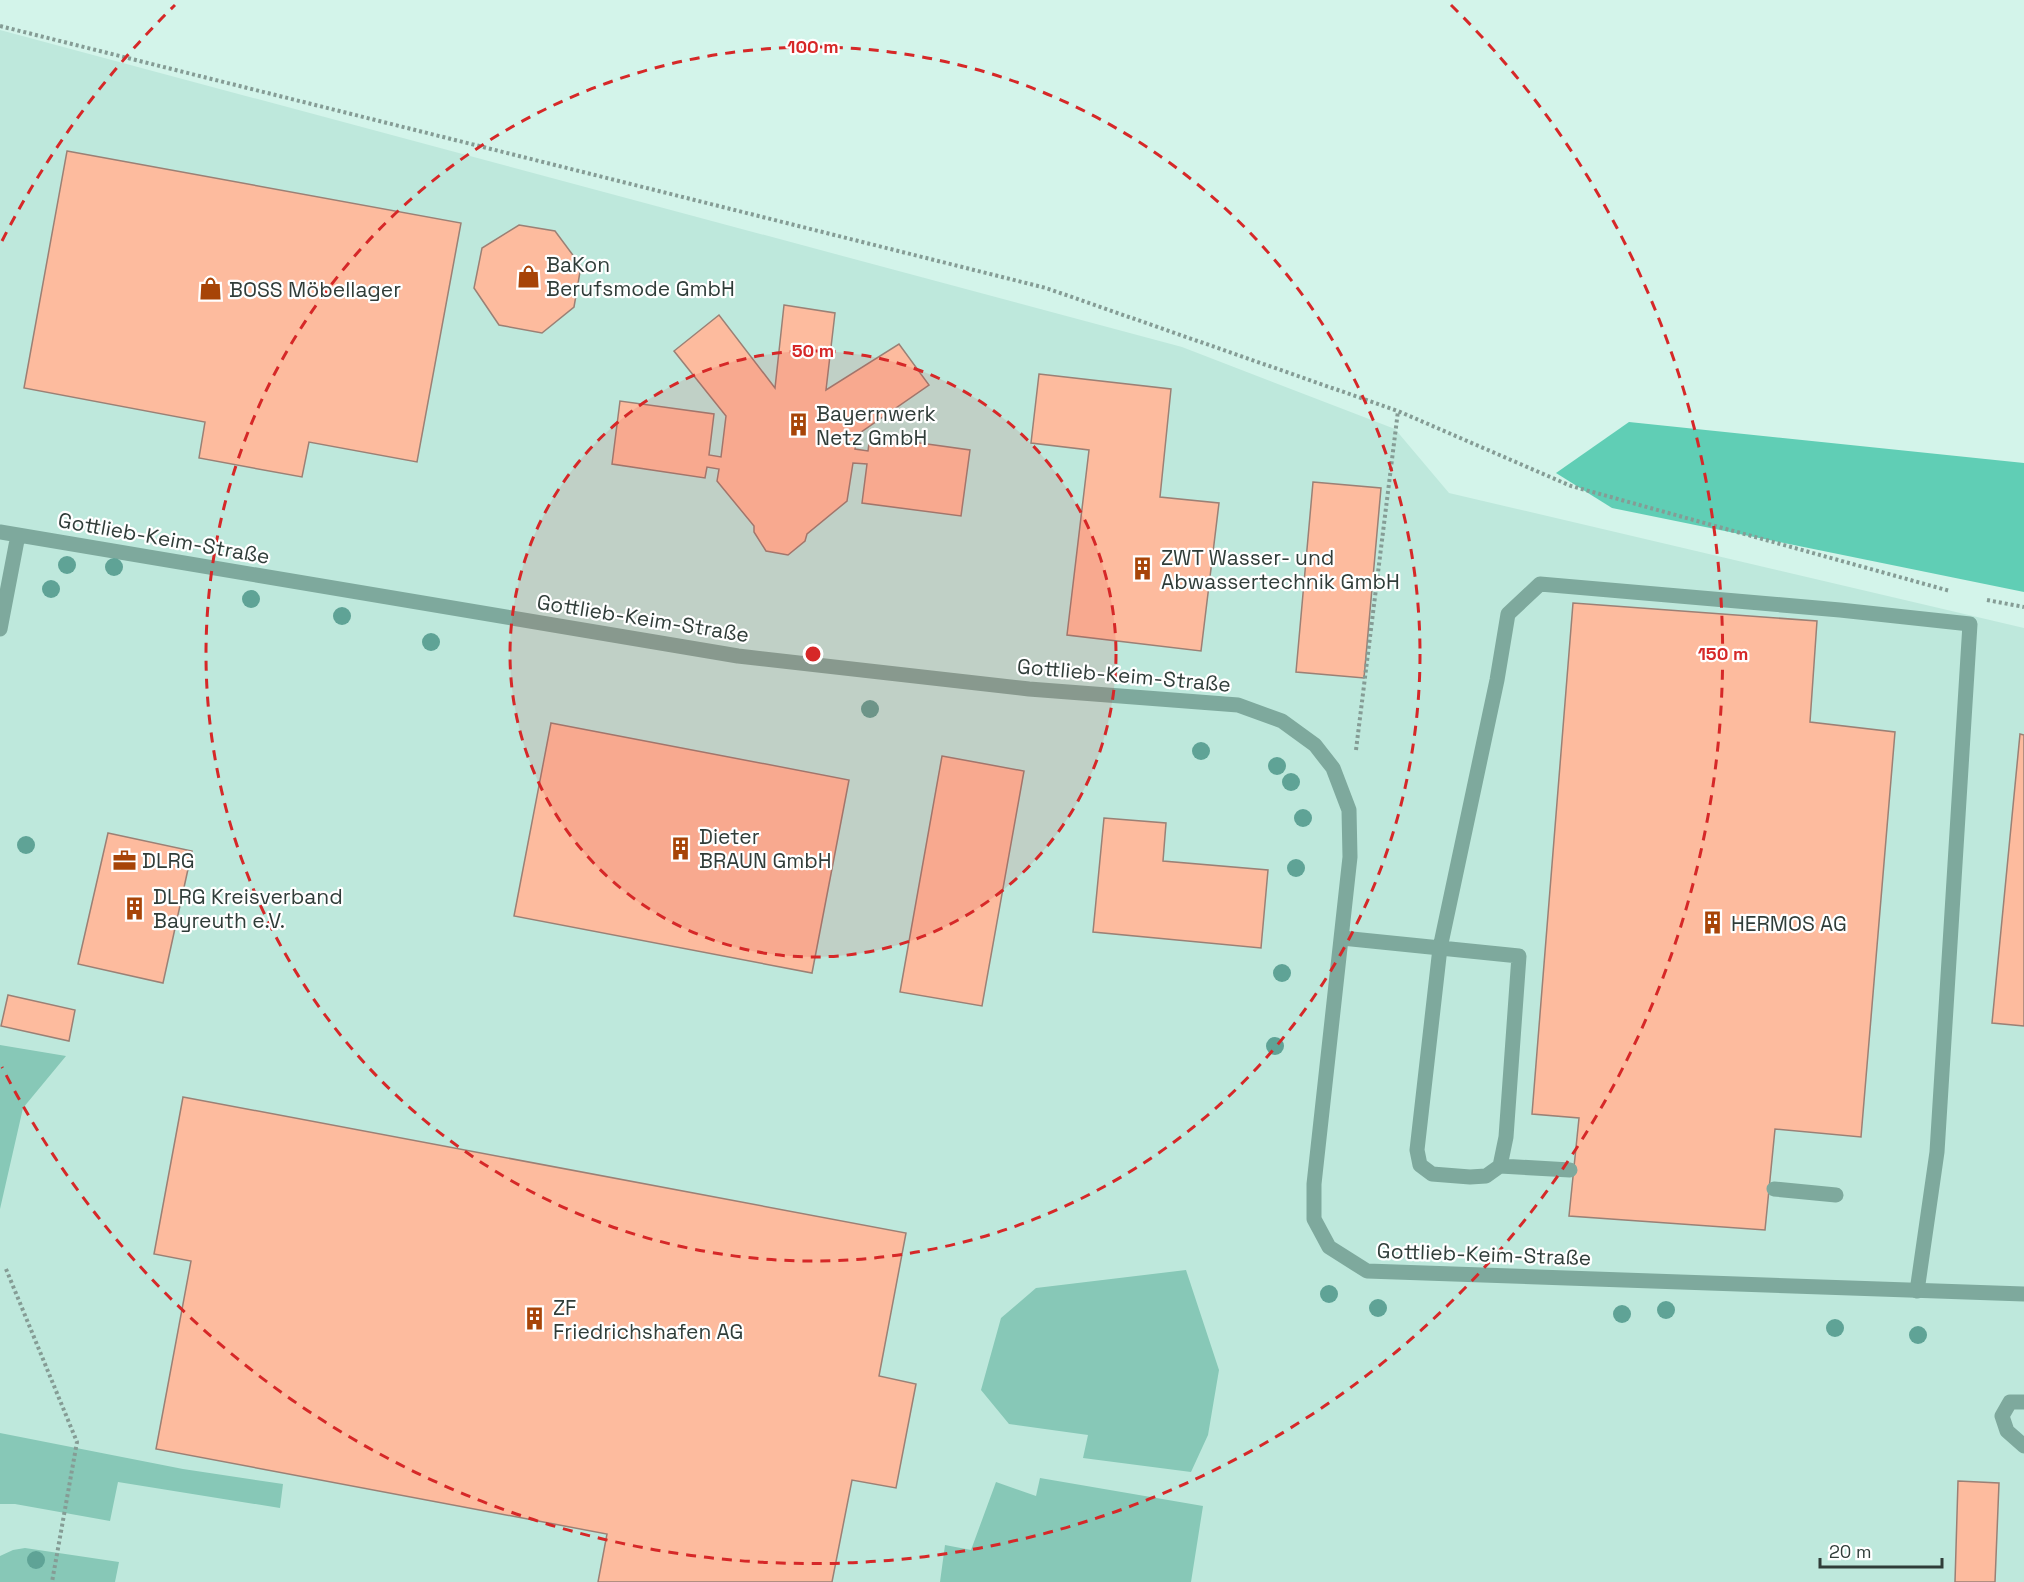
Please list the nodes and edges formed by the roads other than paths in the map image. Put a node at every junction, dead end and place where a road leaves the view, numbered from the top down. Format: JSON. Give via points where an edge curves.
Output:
{"nodes":[{"id":1,"x":0,"y":531,"type":"edge"},
{"id":2,"x":18,"y":535,"type":"junction"},
{"id":3,"x":0,"y":630,"type":"edge"},
{"id":4,"x":1342,"y":938,"type":"junction"},
{"id":5,"x":1440,"y":948,"type":"junction"},
{"id":6,"x":1500,"y":1166,"type":"junction"},
{"id":7,"x":1570,"y":1170,"type":"dead end"},
{"id":8,"x":1774,"y":1189,"type":"dead end"},
{"id":9,"x":1836,"y":1195,"type":"dead end"},
{"id":10,"x":1917,"y":1291,"type":"junction"},
{"id":11,"x":2024,"y":1294,"type":"edge"},
{"id":12,"x":2024,"y":1402,"type":"edge"},
{"id":13,"x":2024,"y":1446,"type":"edge"}],
"edges":[{"from":1,"to":2,"type":"street","name":"Gottlieb-Keim-Straße"},
{"from":2,"to":3,"type":"street"},
{"from":2,"to":4,"type":"street","name":"Gottlieb-Keim-Straße","via":[[738,656],[1029,689],[1238,705],[1282,721],[1315,745],[1333,768],[1349,810],[1350,857]]},
{"from":4,"to":5,"type":"street"},
{"from":4,"to":10,"type":"street","name":"Gottlieb-Keim-Straße","via":[[1314,1184],[1314,1219],[1329,1247],[1368,1271]]},
{"from":5,"to":6,"type":"street","via":[[1519,956],[1506,1137]]},
{"from":5,"to":6,"type":"street","via":[[1417,1150],[1420,1165],[1432,1174],[1470,1177],[1486,1176]]},
{"from":5,"to":10,"type":"street","via":[[1508,614],[1540,584],[1970,624],[1937,1152]]},
{"from":6,"to":7,"type":"street"},
{"from":8,"to":9,"type":"street"},
{"from":10,"to":11,"type":"street","name":"Gottlieb-Keim-Straße"},
{"from":12,"to":13,"type":"street","via":[[2010,1402],[2002,1416],[2007,1431]]}]}
